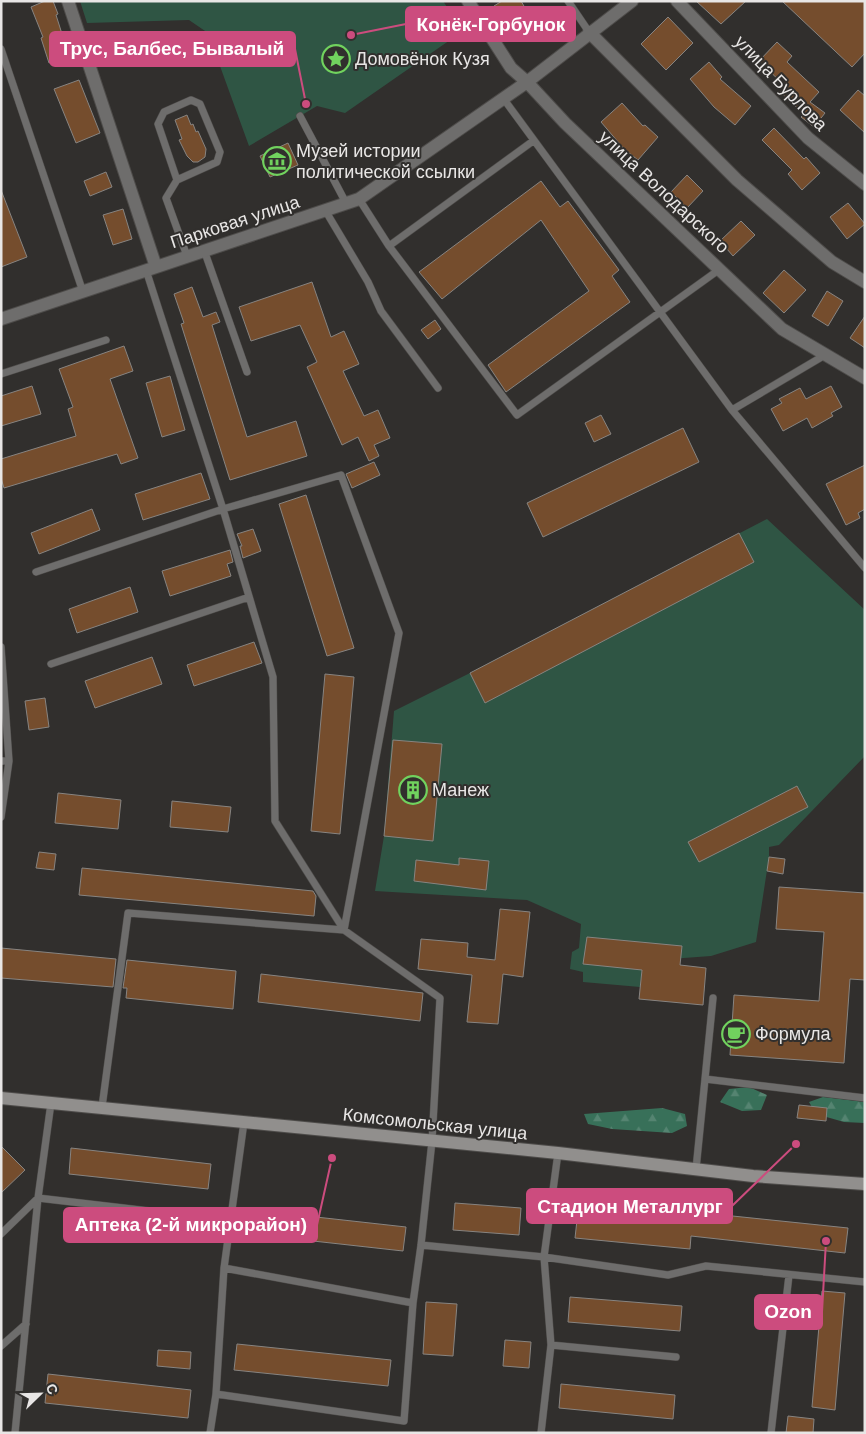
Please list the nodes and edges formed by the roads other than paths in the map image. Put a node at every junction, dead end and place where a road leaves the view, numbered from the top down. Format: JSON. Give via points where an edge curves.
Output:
{"nodes":[{"id":1,"x":68,"y":1,"type":"edge"},
{"id":2,"x":468,"y":1,"type":"edge"},
{"id":3,"x":568,"y":1,"type":"edge"},
{"id":4,"x":632,"y":1,"type":"edge"},
{"id":5,"x":677,"y":1,"type":"edge"},
{"id":6,"x":590,"y":32,"type":"junction"},
{"id":7,"x":1,"y":49,"type":"edge"},
{"id":8,"x":527,"y":82,"type":"junction"},
{"id":9,"x":503,"y":98,"type":"junction"},
{"id":10,"x":300,"y":116,"type":"dead end"},
{"id":11,"x":533,"y":141,"type":"junction"},
{"id":12,"x":177,"y":180,"type":"junction"},
{"id":13,"x":865,"y":184,"type":"edge"},
{"id":14,"x":358,"y":199,"type":"junction"},
{"id":15,"x":346,"y":203,"type":"junction"},
{"id":16,"x":325,"y":210,"type":"junction"},
{"id":17,"x":389,"y":246,"type":"junction"},
{"id":18,"x":204,"y":250,"type":"junction"},
{"id":19,"x":186,"y":256,"type":"junction"},
{"id":20,"x":151,"y":268,"type":"junction"},
{"id":21,"x":720,"y":269,"type":"junction"},
{"id":22,"x":865,"y":282,"type":"edge"},
{"id":23,"x":83,"y":292,"type":"junction"},
{"id":24,"x":660,"y":312,"type":"junction"},
{"id":25,"x":1,"y":319,"type":"edge"},
{"id":26,"x":106,"y":340,"type":"dead end"},
{"id":27,"x":825,"y":355,"type":"junction"},
{"id":28,"x":247,"y":372,"type":"dead end"},
{"id":29,"x":1,"y":374,"type":"edge"},
{"id":30,"x":865,"y":378,"type":"edge"},
{"id":31,"x":438,"y":388,"type":"dead end"},
{"id":32,"x":732,"y":410,"type":"junction"},
{"id":33,"x":223,"y":509,"type":"junction"},
{"id":34,"x":865,"y":568,"type":"edge"},
{"id":35,"x":36,"y":572,"type":"dead end"},
{"id":36,"x":249,"y":597,"type":"junction"},
{"id":37,"x":1,"y":647,"type":"edge"},
{"id":38,"x":51,"y":664,"type":"dead end"},
{"id":39,"x":5,"y":761,"type":"edge"},
{"id":40,"x":1,"y":817,"type":"edge"},
{"id":41,"x":344,"y":930,"type":"junction"},
{"id":42,"x":713,"y":998,"type":"dead end"},
{"id":43,"x":705,"y":1079,"type":"junction"},
{"id":44,"x":1,"y":1098,"type":"edge"},
{"id":45,"x":865,"y":1098,"type":"edge"},
{"id":46,"x":51,"y":1103,"type":"junction"},
{"id":47,"x":102,"y":1107,"type":"junction"},
{"id":48,"x":244,"y":1122,"type":"junction"},
{"id":49,"x":432,"y":1141,"type":"junction"},
{"id":50,"x":558,"y":1153,"type":"junction"},
{"id":51,"x":696,"y":1169,"type":"junction"},
{"id":52,"x":865,"y":1184,"type":"edge"},
{"id":53,"x":38,"y":1198,"type":"junction"},
{"id":54,"x":209,"y":1218,"type":"dead end"},
{"id":55,"x":1,"y":1234,"type":"edge"},
{"id":56,"x":422,"y":1245,"type":"junction"},
{"id":57,"x":544,"y":1257,"type":"junction"},
{"id":58,"x":224,"y":1268,"type":"junction"},
{"id":59,"x":789,"y":1275,"type":"junction"},
{"id":60,"x":865,"y":1282,"type":"edge"},
{"id":61,"x":414,"y":1303,"type":"junction"},
{"id":62,"x":26,"y":1324,"type":"junction"},
{"id":63,"x":551,"y":1345,"type":"junction"},
{"id":64,"x":1,"y":1346,"type":"edge"},
{"id":65,"x":676,"y":1357,"type":"dead end"},
{"id":66,"x":216,"y":1394,"type":"junction"},
{"id":67,"x":15,"y":1433,"type":"edge"},
{"id":68,"x":210,"y":1433,"type":"edge"},
{"id":69,"x":541,"y":1433,"type":"edge"},
{"id":70,"x":771,"y":1433,"type":"edge"}],
"edges":[{"from":1,"to":20,"type":"street"},
{"from":2,"to":8,"type":"street","name":"улица Володарского","via":[[511,68]]},
{"from":3,"to":6,"type":"lane"},
{"from":4,"to":6,"type":"street","name":"Парковая улица"},
{"from":5,"to":13,"type":"street","name":"улица Бурлова","via":[[808,138]]},
{"from":6,"to":8,"type":"street","name":"Парковая улица"},
{"from":6,"to":22,"type":"street","via":[[737,180],[832,262]]},
{"from":7,"to":23,"type":"lane"},
{"from":8,"to":9,"type":"street","name":"Парковая улица"},
{"from":8,"to":21,"type":"street","name":"улица Володарского","via":[[565,123]]},
{"from":9,"to":11,"type":"lane"},
{"from":9,"to":14,"type":"street","name":"Парковая улица"},
{"from":10,"to":15,"type":"lane"},
{"from":11,"to":17,"type":"lane"},
{"from":11,"to":24,"type":"lane"},
{"from":12,"to":12,"type":"lane","via":[[218,162],[220,152],[200,104],[191,100],[164,112],[158,124]]},
{"from":12,"to":19,"type":"lane","via":[[166,198]]},
{"from":14,"to":15,"type":"street","name":"Парковая улица"},
{"from":14,"to":17,"type":"lane"},
{"from":15,"to":16,"type":"street","name":"Парковая улица"},
{"from":16,"to":18,"type":"street","name":"Парковая улица"},
{"from":16,"to":31,"type":"lane","via":[[368,282],[381,311]]},
{"from":17,"to":24,"type":"lane","via":[[517,414]]},
{"from":18,"to":19,"type":"street","name":"Парковая улица"},
{"from":18,"to":28,"type":"lane"},
{"from":19,"to":20,"type":"street","name":"Парковая улица"},
{"from":20,"to":23,"type":"street","name":"Парковая улица"},
{"from":20,"to":33,"type":"lane"},
{"from":21,"to":24,"type":"lane"},
{"from":21,"to":27,"type":"street","name":"улица Володарского","via":[[782,329]]},
{"from":23,"to":25,"type":"street","name":"Парковая улица"},
{"from":24,"to":32,"type":"lane"},
{"from":26,"to":29,"type":"lane"},
{"from":27,"to":30,"type":"street","name":"улица Володарского"},
{"from":27,"to":32,"type":"lane"},
{"from":32,"to":34,"type":"lane"},
{"from":33,"to":35,"type":"lane"},
{"from":33,"to":36,"type":"lane"},
{"from":33,"to":41,"type":"lane","via":[[341,475],[399,632]]},
{"from":36,"to":38,"type":"lane"},
{"from":36,"to":41,"type":"lane","via":[[273,677],[275,821]]},
{"from":37,"to":39,"type":"lane"},
{"from":39,"to":40,"type":"lane"},
{"from":41,"to":47,"type":"lane","via":[[128,912]]},
{"from":41,"to":49,"type":"lane","via":[[440,998]]},
{"from":42,"to":43,"type":"lane"},
{"from":43,"to":45,"type":"lane"},
{"from":43,"to":51,"type":"lane"},
{"from":44,"to":46,"type":"main road","name":"Комсомольская улица"},
{"from":46,"to":47,"type":"main road","name":"Комсомольская улица"},
{"from":46,"to":53,"type":"lane"},
{"from":47,"to":48,"type":"main road","name":"Комсомольская улица"},
{"from":48,"to":49,"type":"main road","name":"Комсомольская улица"},
{"from":48,"to":58,"type":"lane"},
{"from":49,"to":50,"type":"main road","name":"Комсомольская улица"},
{"from":49,"to":56,"type":"lane"},
{"from":50,"to":51,"type":"main road","name":"Комсомольская улица"},
{"from":50,"to":57,"type":"lane"},
{"from":51,"to":52,"type":"main road","name":"Комсомольская улица"},
{"from":53,"to":54,"type":"lane"},
{"from":53,"to":55,"type":"lane"},
{"from":53,"to":62,"type":"lane"},
{"from":56,"to":57,"type":"lane"},
{"from":56,"to":61,"type":"lane"},
{"from":57,"to":59,"type":"lane","via":[[668,1275],[706,1266]]},
{"from":57,"to":63,"type":"lane"},
{"from":58,"to":61,"type":"lane"},
{"from":58,"to":66,"type":"lane"},
{"from":59,"to":60,"type":"lane"},
{"from":59,"to":70,"type":"lane"},
{"from":61,"to":66,"type":"lane","via":[[404,1421]]},
{"from":62,"to":64,"type":"lane"},
{"from":62,"to":67,"type":"lane"},
{"from":63,"to":65,"type":"lane"},
{"from":63,"to":69,"type":"lane"},
{"from":66,"to":68,"type":"lane"}]}
